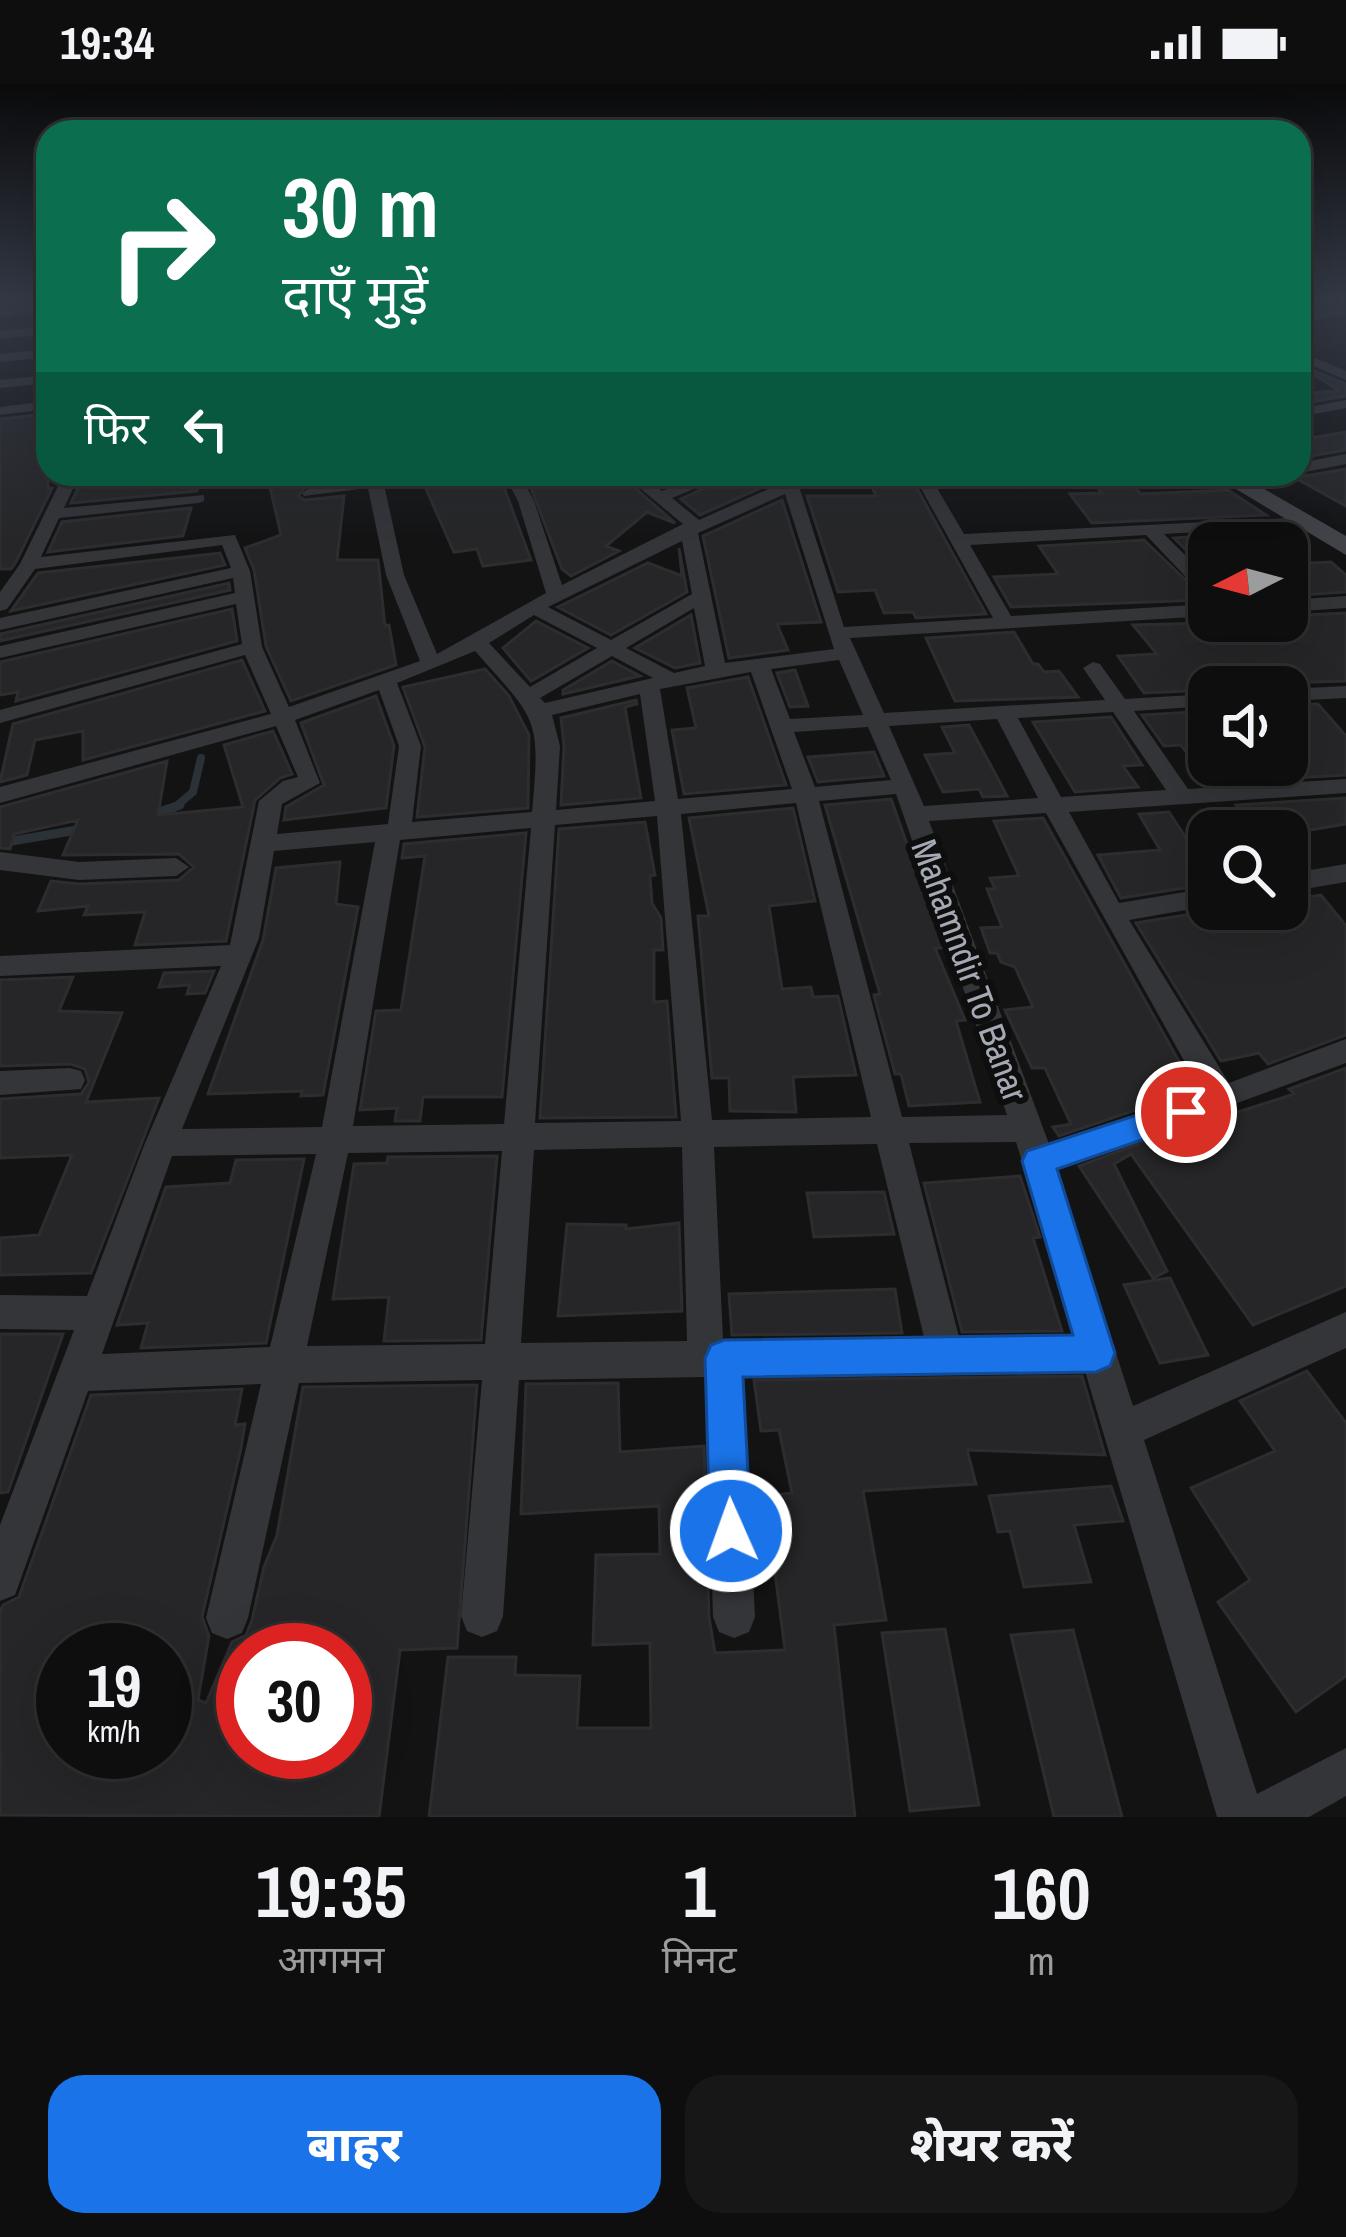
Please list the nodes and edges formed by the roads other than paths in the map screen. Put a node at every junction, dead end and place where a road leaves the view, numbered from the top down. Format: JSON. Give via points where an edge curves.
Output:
{"nodes":[{"id":1,"x":1346,"y":404,"type":"edge"},
{"id":2,"x":36,"y":406,"type":"edge"},
{"id":3,"x":0,"y":411,"type":"edge"},
{"id":4,"x":1311,"y":411,"type":"edge"},
{"id":5,"x":1346,"y":459,"type":"edge"},
{"id":6,"x":1311,"y":466,"type":"edge"},
{"id":7,"x":65,"y":486,"type":"edge"},
{"id":8,"x":351,"y":486,"type":"edge"},
{"id":9,"x":376,"y":486,"type":"edge"},
{"id":10,"x":518,"y":486,"type":"edge"},
{"id":11,"x":646,"y":486,"type":"edge"},
{"id":12,"x":690,"y":486,"type":"edge"},
{"id":13,"x":775,"y":486,"type":"edge"},
{"id":14,"x":791,"y":486,"type":"edge"},
{"id":15,"x":928,"y":486,"type":"edge"},
{"id":16,"x":1245,"y":486,"type":"edge"},
{"id":17,"x":1263,"y":486,"type":"edge"},
{"id":18,"x":310,"y":493,"type":"dead end"},
{"id":19,"x":660,"y":497,"type":"junction"},
{"id":20,"x":199,"y":498,"type":"dead end"},
{"id":21,"x":50,"y":514,"type":"junction"},
{"id":22,"x":692,"y":526,"type":"junction"},
{"id":23,"x":1151,"y":530,"type":"junction"},
{"id":24,"x":1335,"y":533,"type":"edge"},
{"id":25,"x":958,"y":540,"type":"junction"},
{"id":26,"x":29,"y":564,"type":"junction"},
{"id":27,"x":1188,"y":568,"type":"edge"},
{"id":28,"x":241,"y":571,"type":"junction"},
{"id":29,"x":701,"y":596,"type":"junction"},
{"id":30,"x":242,"y":597,"type":"junction"},
{"id":31,"x":556,"y":597,"type":"junction"},
{"id":32,"x":1346,"y":602,"type":"edge"},
{"id":33,"x":0,"y":605,"type":"edge"},
{"id":34,"x":1308,"y":605,"type":"edge"},
{"id":35,"x":534,"y":607,"type":"junction"},
{"id":36,"x":1188,"y":611,"type":"edge"},
{"id":37,"x":1005,"y":622,"type":"junction"},
{"id":38,"x":0,"y":624,"type":"edge"},
{"id":39,"x":842,"y":643,"type":"junction"},
{"id":40,"x":478,"y":644,"type":"junction"},
{"id":41,"x":252,"y":647,"type":"junction"},
{"id":42,"x":614,"y":648,"type":"junction"},
{"id":43,"x":0,"y":652,"type":"edge"},
{"id":44,"x":431,"y":664,"type":"junction"},
{"id":45,"x":759,"y":664,"type":"junction"},
{"id":46,"x":1093,"y":668,"type":"dead end"},
{"id":47,"x":716,"y":670,"type":"junction"},
{"id":48,"x":386,"y":680,"type":"junction"},
{"id":49,"x":662,"y":684,"type":"junction"},
{"id":50,"x":1346,"y":692,"type":"edge"},
{"id":51,"x":1308,"y":694,"type":"edge"},
{"id":52,"x":1188,"y":701,"type":"edge"},
{"id":53,"x":535,"y":703,"type":"junction"},
{"id":54,"x":1118,"y":705,"type":"junction"},
{"id":55,"x":1003,"y":712,"type":"junction"},
{"id":56,"x":0,"y":717,"type":"edge"},
{"id":57,"x":280,"y":718,"type":"junction"},
{"id":58,"x":877,"y":719,"type":"junction"},
{"id":59,"x":782,"y":726,"type":"junction"},
{"id":60,"x":1346,"y":786,"type":"edge"},
{"id":61,"x":0,"y":795,"type":"edge"},
{"id":62,"x":806,"y":795,"type":"junction"},
{"id":63,"x":1183,"y":798,"type":"junction"},
{"id":64,"x":910,"y":800,"type":"junction"},
{"id":65,"x":670,"y":805,"type":"junction"},
{"id":66,"x":1055,"y":808,"type":"junction"},
{"id":67,"x":545,"y":817,"type":"junction"},
{"id":68,"x":394,"y":831,"type":"junction"},
{"id":69,"x":263,"y":844,"type":"junction"},
{"id":70,"x":0,"y":861,"type":"edge"},
{"id":71,"x":176,"y":867,"type":"dead end"},
{"id":72,"x":1346,"y":873,"type":"edge"},
{"id":73,"x":1308,"y":880,"type":"edge"},
{"id":74,"x":1188,"y":901,"type":"edge"},
{"id":75,"x":1112,"y":914,"type":"junction"},
{"id":76,"x":238,"y":955,"type":"junction"},
{"id":77,"x":0,"y":966,"type":"edge"},
{"id":78,"x":1346,"y":1051,"type":"edge"},
{"id":79,"x":70,"y":1080,"type":"dead end"},
{"id":80,"x":0,"y":1083,"type":"edge"},
{"id":81,"x":1222,"y":1100,"type":"junction"},
{"id":82,"x":1026,"y":1128,"type":"junction"},
{"id":83,"x":894,"y":1131,"type":"junction"},
{"id":84,"x":520,"y":1135,"type":"junction"},
{"id":85,"x":701,"y":1135,"type":"junction"},
{"id":86,"x":334,"y":1142,"type":"junction"},
{"id":87,"x":160,"y":1143,"type":"junction"},
{"id":88,"x":1039,"y":1161,"type":"junction"},
{"id":89,"x":0,"y":1312,"type":"edge"},
{"id":90,"x":98,"y":1313,"type":"junction"},
{"id":91,"x":1346,"y":1330,"type":"edge"},
{"id":92,"x":1096,"y":1353,"type":"junction"},
{"id":93,"x":946,"y":1355,"type":"junction"},
{"id":94,"x":714,"y":1358,"type":"junction"},
{"id":95,"x":284,"y":1365,"type":"junction"},
{"id":96,"x":500,"y":1365,"type":"junction"},
{"id":97,"x":76,"y":1373,"type":"junction"},
{"id":98,"x":1121,"y":1431,"type":"junction"},
{"id":99,"x":0,"y":1580,"type":"edge"},
{"id":100,"x":482,"y":1616,"type":"dead end"},
{"id":101,"x":734,"y":1617,"type":"dead end"},
{"id":102,"x":226,"y":1618,"type":"dead end"},
{"id":103,"x":1346,"y":1771,"type":"edge"},
{"id":104,"x":1241,"y":1817,"type":"edge"},
{"id":105,"x":1263,"y":1817,"type":"edge"}],
"edges":[{"from":1,"to":4,"type":"street"},
{"from":2,"to":3,"type":"street"},
{"from":5,"to":6,"type":"street"},
{"from":7,"to":21,"type":"street"},
{"from":8,"to":18,"type":"street"},
{"from":9,"to":44,"type":"street","via":[[395,575]]},
{"from":10,"to":31,"type":"street"},
{"from":11,"to":19,"type":"street"},
{"from":12,"to":19,"type":"street"},
{"from":13,"to":22,"type":"street"},
{"from":14,"to":39,"type":"street","name":"Mahamndir To Banar"},
{"from":15,"to":25,"type":"street"},
{"from":16,"to":24,"type":"street"},
{"from":17,"to":24,"type":"street"},
{"from":19,"to":22,"type":"street"},
{"from":20,"to":21,"type":"street"},
{"from":21,"to":26,"type":"street"},
{"from":22,"to":29,"type":"street"},
{"from":22,"to":31,"type":"street"},
{"from":23,"to":24,"type":"street"},
{"from":23,"to":25,"type":"street"},
{"from":23,"to":27,"type":"street"},
{"from":25,"to":37,"type":"street"},
{"from":26,"to":28,"type":"street","via":[[230,539]]},
{"from":26,"to":33,"type":"street"},
{"from":28,"to":30,"type":"street"},
{"from":28,"to":38,"type":"street"},
{"from":29,"to":42,"type":"street"},
{"from":29,"to":47,"type":"street"},
{"from":30,"to":41,"type":"street"},
{"from":30,"to":43,"type":"street"},
{"from":31,"to":35,"type":"street"},
{"from":32,"to":34,"type":"street"},
{"from":35,"to":40,"type":"street"},
{"from":35,"to":42,"type":"street"},
{"from":36,"to":37,"type":"street"},
{"from":37,"to":39,"type":"street"},
{"from":39,"to":45,"type":"street"},
{"from":39,"to":58,"type":"street","name":"Mahamndir To Banar"},
{"from":40,"to":44,"type":"street"},
{"from":40,"to":53,"type":"street"},
{"from":41,"to":56,"type":"street"},
{"from":41,"to":57,"type":"street"},
{"from":42,"to":49,"type":"street"},
{"from":42,"to":53,"type":"street"},
{"from":44,"to":48,"type":"street"},
{"from":45,"to":47,"type":"street"},
{"from":45,"to":59,"type":"street"},
{"from":46,"to":54,"type":"street"},
{"from":47,"to":49,"type":"street"},
{"from":48,"to":57,"type":"street"},
{"from":48,"to":68,"type":"street","via":[[410,746]]},
{"from":49,"to":53,"type":"street"},
{"from":49,"to":65,"type":"street"},
{"from":50,"to":51,"type":"street"},
{"from":52,"to":54,"type":"street"},
{"from":53,"to":67,"type":"street","via":[[549,746]]},
{"from":54,"to":55,"type":"street"},
{"from":54,"to":63,"type":"street"},
{"from":55,"to":58,"type":"street"},
{"from":55,"to":66,"type":"street"},
{"from":57,"to":61,"type":"street"},
{"from":57,"to":69,"type":"street","via":[[310,780],[271,801]]},
{"from":58,"to":59,"type":"street"},
{"from":58,"to":64,"type":"street","name":"Mahamndir To Banar"},
{"from":59,"to":62,"type":"street"},
{"from":60,"to":63,"type":"street"},
{"from":62,"to":64,"type":"street"},
{"from":62,"to":65,"type":"street"},
{"from":62,"to":83,"type":"street"},
{"from":63,"to":66,"type":"street"},
{"from":64,"to":66,"type":"street"},
{"from":64,"to":82,"type":"street","name":"Mahamndir To Banar"},
{"from":65,"to":67,"type":"street"},
{"from":65,"to":85,"type":"street"},
{"from":66,"to":75,"type":"street"},
{"from":67,"to":68,"type":"street"},
{"from":67,"to":84,"type":"street"},
{"from":68,"to":69,"type":"street"},
{"from":68,"to":86,"type":"street"},
{"from":69,"to":76,"type":"street"},
{"from":70,"to":71,"type":"street","via":[[79,872]]},
{"from":72,"to":73,"type":"street"},
{"from":74,"to":75,"type":"street"},
{"from":75,"to":81,"type":"street"},
{"from":76,"to":77,"type":"street"},
{"from":76,"to":87,"type":"street"},
{"from":78,"to":81,"type":"street"},
{"from":79,"to":80,"type":"street"},
{"from":81,"to":88,"type":"street"},
{"from":82,"to":83,"type":"street"},
{"from":82,"to":88,"type":"street","name":"Mahamndir To Banar"},
{"from":83,"to":85,"type":"street"},
{"from":83,"to":93,"type":"street"},
{"from":84,"to":85,"type":"street"},
{"from":84,"to":86,"type":"street"},
{"from":84,"to":96,"type":"street"},
{"from":85,"to":94,"type":"street"},
{"from":86,"to":87,"type":"street"},
{"from":86,"to":95,"type":"street"},
{"from":87,"to":90,"type":"street"},
{"from":88,"to":92,"type":"street","name":"Mahamndir To Banar"},
{"from":89,"to":90,"type":"street"},
{"from":90,"to":97,"type":"street"},
{"from":91,"to":98,"type":"street"},
{"from":92,"to":93,"type":"street"},
{"from":92,"to":98,"type":"street","name":"Mahamndir To Banar"},
{"from":93,"to":94,"type":"street"},
{"from":94,"to":96,"type":"street"},
{"from":94,"to":101,"type":"street"},
{"from":95,"to":96,"type":"street"},
{"from":95,"to":97,"type":"street"},
{"from":95,"to":102,"type":"street"},
{"from":96,"to":100,"type":"street"},
{"from":97,"to":99,"type":"street"},
{"from":98,"to":104,"type":"street","name":"Mahamndir To Banar"},
{"from":103,"to":105,"type":"street"}]}
